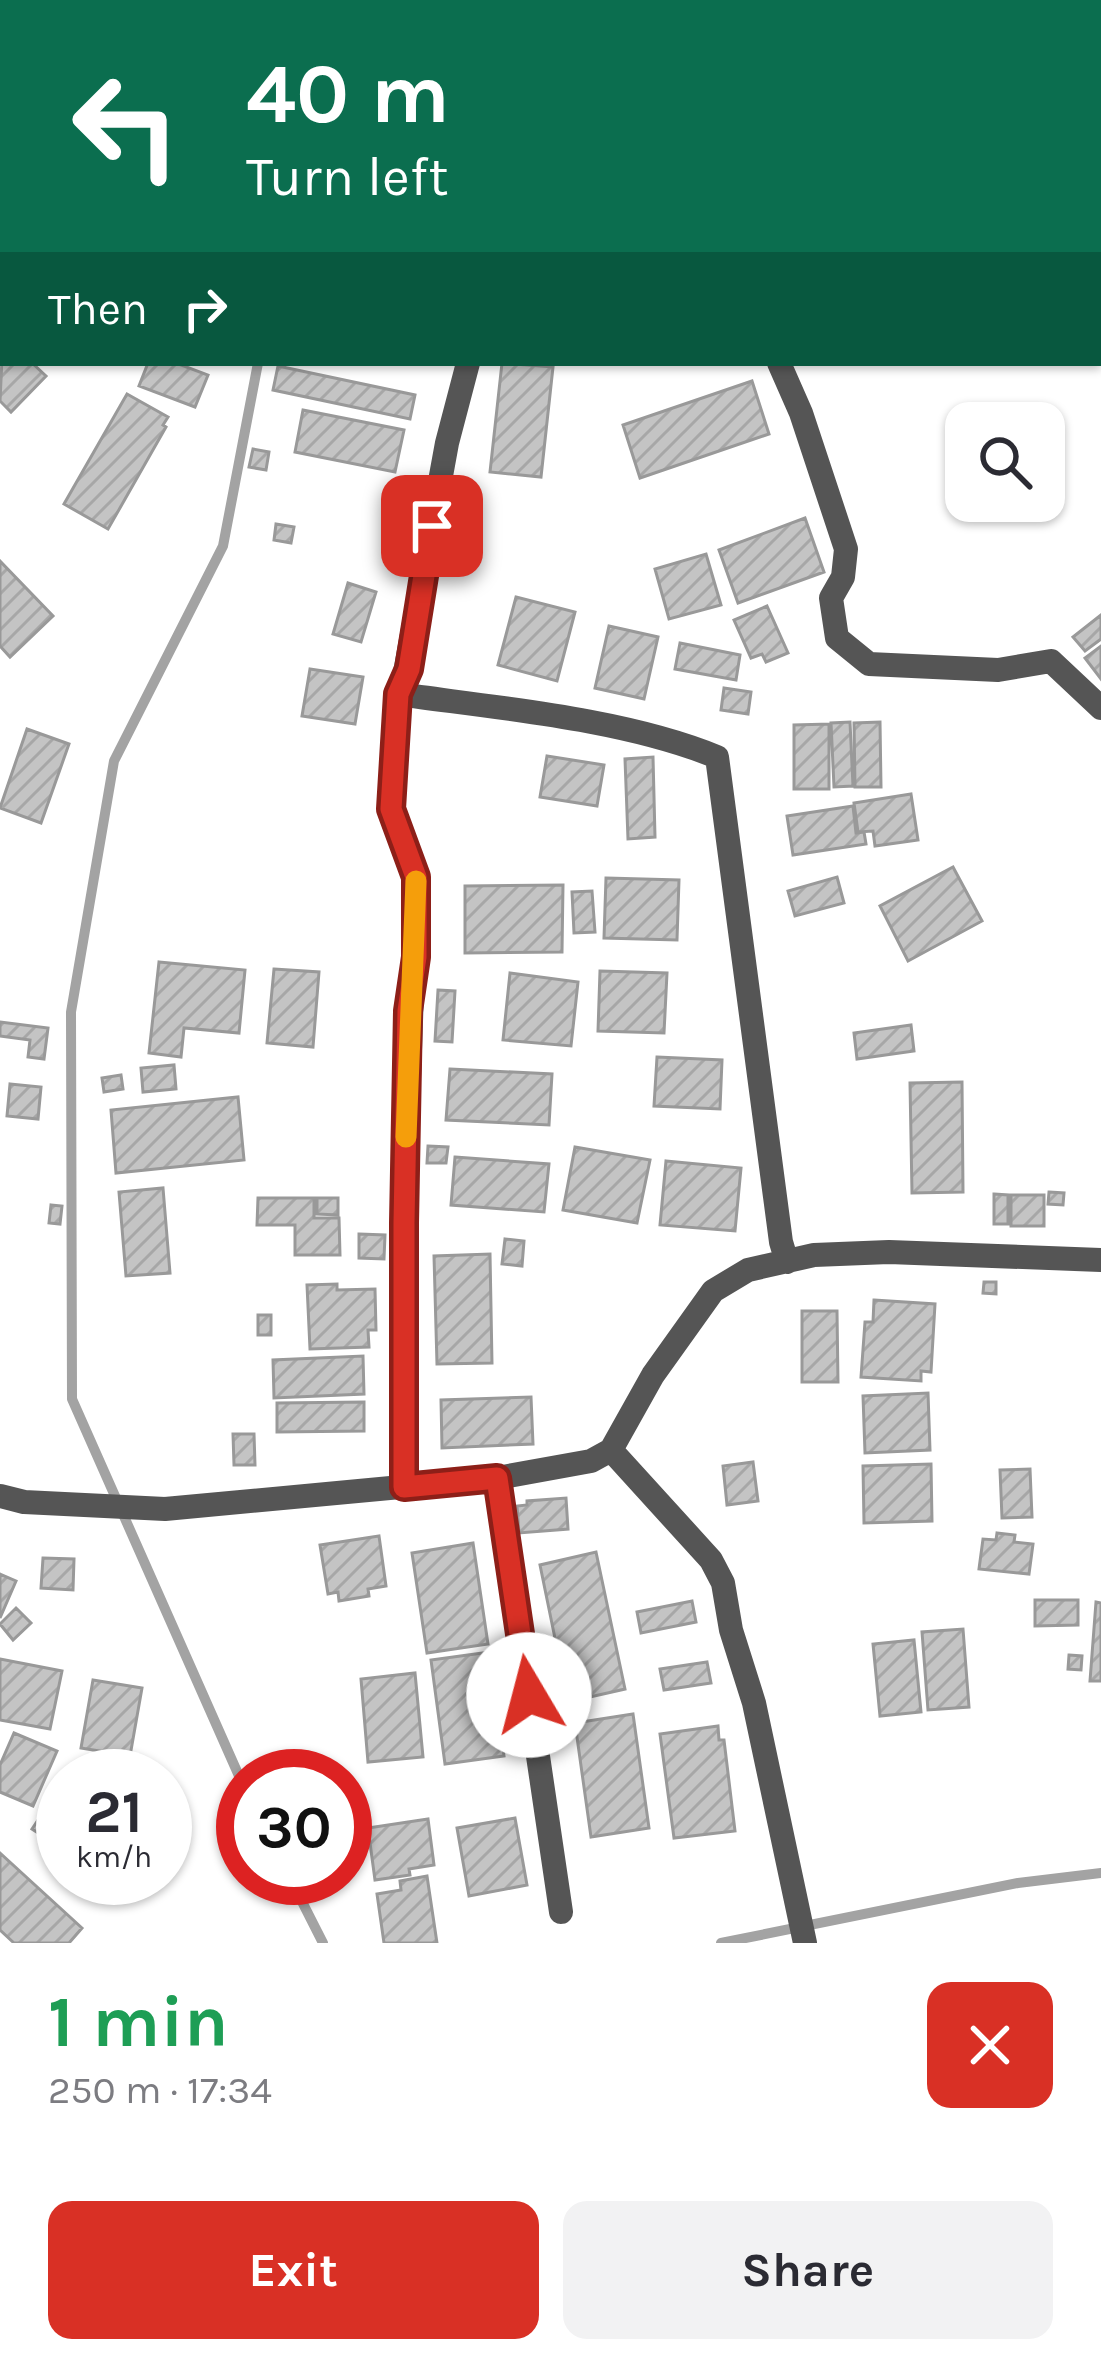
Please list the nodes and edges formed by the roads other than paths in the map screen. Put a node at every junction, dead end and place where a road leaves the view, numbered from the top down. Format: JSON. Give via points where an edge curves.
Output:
{"nodes":[{"id":1,"x":467,"y":366,"type":"edge"},
{"id":2,"x":780,"y":366,"type":"edge"},
{"id":3,"x":398,"y":694,"type":"junction"},
{"id":4,"x":1101,"y":709,"type":"edge"},
{"id":5,"x":1101,"y":1260,"type":"edge"},
{"id":6,"x":787,"y":1262,"type":"junction"},
{"id":7,"x":611,"y":1450,"type":"junction"},
{"id":8,"x":497,"y":1478,"type":"junction"},
{"id":9,"x":404,"y":1487,"type":"junction"},
{"id":10,"x":12,"y":1499,"type":"edge"},
{"id":11,"x":561,"y":1912,"type":"dead end"},
{"id":12,"x":805,"y":1943,"type":"edge"}],
"edges":[{"from":1,"to":3,"type":"street"},
{"from":2,"to":4,"type":"street","via":[[846,549],[832,598],[837,638],[868,664],[998,670],[1051,662]]},
{"from":3,"to":6,"type":"street","via":[[541,714],[717,757]]},
{"from":3,"to":9,"type":"street","via":[[391,809],[416,877]]},
{"from":5,"to":6,"type":"street","via":[[889,1252]]},
{"from":6,"to":7,"type":"street","via":[[748,1270],[713,1292]]},
{"from":7,"to":8,"type":"street"},
{"from":7,"to":12,"type":"street","via":[[723,1583]]},
{"from":8,"to":9,"type":"street"},
{"from":8,"to":11,"type":"street"},
{"from":9,"to":10,"type":"street","via":[[165,1509]]}]}
